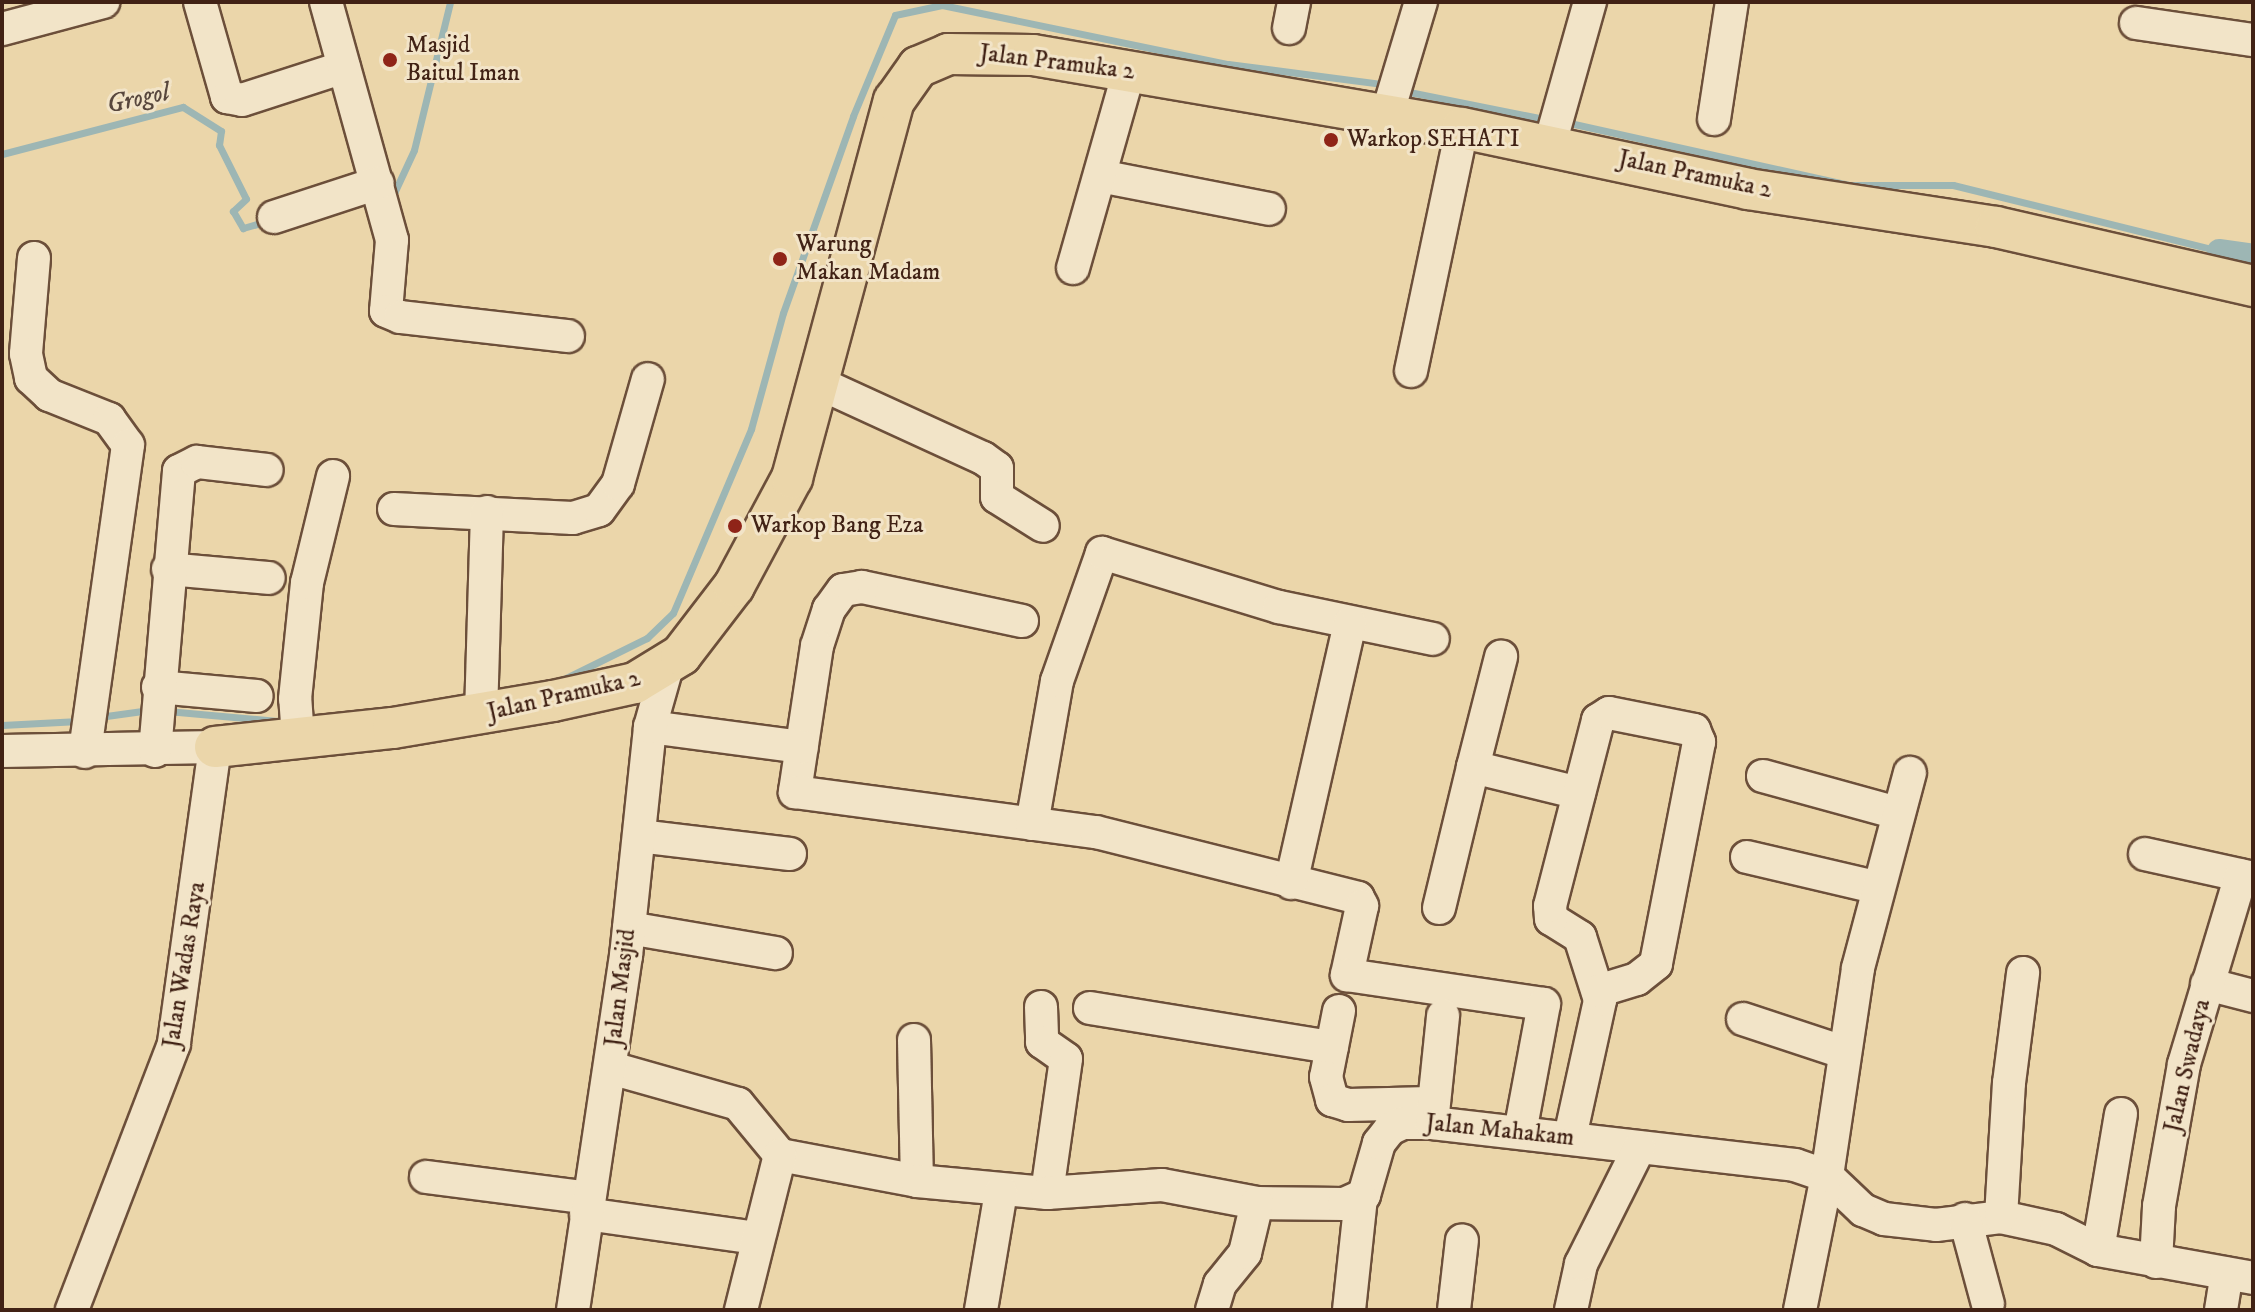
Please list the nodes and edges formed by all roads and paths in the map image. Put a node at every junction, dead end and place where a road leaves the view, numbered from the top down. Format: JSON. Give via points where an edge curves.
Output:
{"nodes":[{"id":1,"x":200,"y":2,"type":"edge"},
{"id":2,"x":326,"y":2,"type":"edge"},
{"id":3,"x":1421,"y":2,"type":"edge"},
{"id":4,"x":1590,"y":2,"type":"edge"},
{"id":5,"x":1732,"y":2,"type":"edge"},
{"id":6,"x":92,"y":3,"type":"edge"},
{"id":7,"x":2136,"y":23,"type":"dead end"},
{"id":8,"x":2,"y":29,"type":"edge"},
{"id":9,"x":2253,"y":40,"type":"edge"},
{"id":10,"x":344,"y":67,"type":"junction"},
{"id":11,"x":1126,"y":85,"type":"junction"},
{"id":12,"x":1392,"y":96,"type":"junction"},
{"id":13,"x":1714,"y":119,"type":"dead end"},
{"id":14,"x":1554,"y":126,"type":"junction"},
{"id":15,"x":1462,"y":128,"type":"junction"},
{"id":16,"x":1100,"y":176,"type":"junction"},
{"id":17,"x":378,"y":183,"type":"junction"},
{"id":18,"x":1269,"y":209,"type":"dead end"},
{"id":19,"x":274,"y":217,"type":"dead end"},
{"id":20,"x":34,"y":258,"type":"dead end"},
{"id":21,"x":1073,"y":268,"type":"dead end"},
{"id":22,"x":2253,"y":286,"type":"edge"},
{"id":23,"x":568,"y":336,"type":"dead end"},
{"id":24,"x":1411,"y":371,"type":"dead end"},
{"id":25,"x":648,"y":379,"type":"dead end"},
{"id":26,"x":821,"y":384,"type":"junction"},
{"id":27,"x":267,"y":470,"type":"dead end"},
{"id":28,"x":333,"y":476,"type":"dead end"},
{"id":29,"x":394,"y":509,"type":"dead end"},
{"id":30,"x":487,"y":512,"type":"junction"},
{"id":31,"x":1043,"y":526,"type":"dead end"},
{"id":32,"x":168,"y":569,"type":"junction"},
{"id":33,"x":269,"y":578,"type":"dead end"},
{"id":34,"x":1022,"y":621,"type":"dead end"},
{"id":35,"x":1350,"y":623,"type":"junction"},
{"id":36,"x":1433,"y":639,"type":"dead end"},
{"id":37,"x":1501,"y":657,"type":"dead end"},
{"id":38,"x":667,"y":667,"type":"junction"},
{"id":39,"x":257,"y":696,"type":"dead end"},
{"id":40,"x":480,"y":701,"type":"junction"},
{"id":41,"x":157,"y":715,"type":"junction"},
{"id":42,"x":650,"y":727,"type":"junction"},
{"id":43,"x":298,"y":728,"type":"junction"},
{"id":44,"x":90,"y":733,"type":"junction"},
{"id":45,"x":215,"y":747,"type":"junction"},
{"id":46,"x":802,"y":747,"type":"junction"},
{"id":47,"x":2,"y":751,"type":"edge"},
{"id":48,"x":1473,"y":767,"type":"junction"},
{"id":49,"x":1910,"y":773,"type":"dead end"},
{"id":50,"x":1763,"y":776,"type":"dead end"},
{"id":51,"x":1579,"y":793,"type":"junction"},
{"id":52,"x":1897,"y":813,"type":"junction"},
{"id":53,"x":1032,"y":824,"type":"junction"},
{"id":54,"x":639,"y":836,"type":"junction"},
{"id":55,"x":790,"y":854,"type":"dead end"},
{"id":56,"x":2145,"y":854,"type":"dead end"},
{"id":57,"x":1747,"y":857,"type":"dead end"},
{"id":58,"x":2247,"y":876,"type":"edge"},
{"id":59,"x":1291,"y":883,"type":"junction"},
{"id":60,"x":1875,"y":887,"type":"junction"},
{"id":61,"x":1439,"y":908,"type":"dead end"},
{"id":62,"x":629,"y":928,"type":"junction"},
{"id":63,"x":776,"y":953,"type":"dead end"},
{"id":64,"x":2023,"y":973,"type":"dead end"},
{"id":65,"x":2207,"y":984,"type":"junction"},
{"id":66,"x":1598,"y":991,"type":"junction"},
{"id":67,"x":2253,"y":996,"type":"edge"},
{"id":68,"x":1041,"y":1007,"type":"dead end"},
{"id":69,"x":1090,"y":1008,"type":"dead end"},
{"id":70,"x":1339,"y":1011,"type":"dead end"},
{"id":71,"x":1443,"y":1016,"type":"dead end"},
{"id":72,"x":1743,"y":1019,"type":"dead end"},
{"id":73,"x":914,"y":1040,"type":"dead end"},
{"id":74,"x":1332,"y":1047,"type":"junction"},
{"id":75,"x":1843,"y":1052,"type":"junction"},
{"id":76,"x":611,"y":1068,"type":"junction"},
{"id":77,"x":1433,"y":1113,"type":"junction"},
{"id":78,"x":2121,"y":1114,"type":"dead end"},
{"id":79,"x":1520,"y":1132,"type":"junction"},
{"id":80,"x":1570,"y":1137,"type":"junction"},
{"id":81,"x":1639,"y":1148,"type":"junction"},
{"id":82,"x":780,"y":1155,"type":"junction"},
{"id":83,"x":1827,"y":1176,"type":"junction"},
{"id":84,"x":426,"y":1177,"type":"dead end"},
{"id":85,"x":917,"y":1181,"type":"junction"},
{"id":86,"x":1001,"y":1192,"type":"junction"},
{"id":87,"x":1047,"y":1193,"type":"junction"},
{"id":88,"x":1361,"y":1198,"type":"junction"},
{"id":89,"x":1257,"y":1203,"type":"junction"},
{"id":90,"x":588,"y":1206,"type":"junction"},
{"id":91,"x":2001,"y":1217,"type":"junction"},
{"id":92,"x":1965,"y":1219,"type":"junction"},
{"id":93,"x":757,"y":1238,"type":"junction"},
{"id":94,"x":1462,"y":1240,"type":"dead end"},
{"id":95,"x":2098,"y":1250,"type":"junction"},
{"id":96,"x":2156,"y":1262,"type":"junction"},
{"id":97,"x":2240,"y":1276,"type":"edge"},
{"id":98,"x":1988,"y":1304,"type":"dead end"},
{"id":99,"x":72,"y":1310,"type":"edge"},
{"id":100,"x":573,"y":1310,"type":"edge"},
{"id":101,"x":741,"y":1310,"type":"edge"},
{"id":102,"x":981,"y":1310,"type":"edge"},
{"id":103,"x":1212,"y":1310,"type":"edge"},
{"id":104,"x":1349,"y":1310,"type":"edge"},
{"id":105,"x":1454,"y":1310,"type":"edge"},
{"id":106,"x":1571,"y":1310,"type":"edge"},
{"id":107,"x":1800,"y":1310,"type":"edge"},
{"id":108,"x":2221,"y":1310,"type":"edge"}],
"edges":[{"from":1,"to":10,"type":"street","via":[[227,97],[242,100]]},
{"from":2,"to":10,"type":"street"},
{"from":3,"to":12,"type":"street"},
{"from":4,"to":14,"type":"street"},
{"from":5,"to":13,"type":"street"},
{"from":6,"to":8,"type":"street"},
{"from":7,"to":9,"type":"street"},
{"from":10,"to":17,"type":"street"},
{"from":11,"to":12,"type":"main road","name":"Jalan Pramuka 2"},
{"from":11,"to":16,"type":"street"},
{"from":11,"to":26,"type":"main road","name":"Jalan Pramuka 2","via":[[1033,55],[970,52],[918,67],[884,127]]},
{"from":12,"to":15,"type":"main road","name":"Jalan Pramuka 2"},
{"from":14,"to":15,"type":"main road","name":"Jalan Pramuka 2"},
{"from":14,"to":22,"type":"main road","name":"Jalan Pramuka 2","via":[[1748,189],[1996,227]]},
{"from":15,"to":24,"type":"street"},
{"from":16,"to":18,"type":"street"},
{"from":16,"to":21,"type":"street"},
{"from":17,"to":19,"type":"street"},
{"from":17,"to":23,"type":"street","via":[[392,240],[386,311],[400,317]]},
{"from":20,"to":44,"type":"street","via":[[26,354],[31,378],[49,395],[109,419],[128,445]]},
{"from":25,"to":30,"type":"street","via":[[618,484],[599,510],[573,518]]},
{"from":26,"to":31,"type":"street","via":[[983,458],[997,468],[997,497]]},
{"from":26,"to":38,"type":"main road","name":"Jalan Pramuka 2","via":[[801,453],[771,521],[715,615]]},
{"from":27,"to":32,"type":"street","via":[[184,465],[177,478]]},
{"from":28,"to":43,"type":"street","via":[[307,583]]},
{"from":29,"to":30,"type":"street"},
{"from":30,"to":40,"type":"street"},
{"from":32,"to":33,"type":"street"},
{"from":32,"to":41,"type":"street"},
{"from":34,"to":46,"type":"street","via":[[862,587],[843,590],[829,609],[817,646]]},
{"from":35,"to":36,"type":"street"},
{"from":35,"to":53,"type":"street","via":[[1178,579],[1102,553],[1057,681]]},
{"from":35,"to":59,"type":"street"},
{"from":37,"to":48,"type":"street"},
{"from":38,"to":40,"type":"main road","name":"Jalan Pramuka 2","via":[[607,690]]},
{"from":38,"to":42,"type":"street","name":"Jalan Masjid"},
{"from":39,"to":41,"type":"street"},
{"from":40,"to":43,"type":"main road","name":"Jalan Pramuka 2"},
{"from":41,"to":44,"type":"street"},
{"from":41,"to":45,"type":"street"},
{"from":42,"to":46,"type":"street"},
{"from":42,"to":54,"type":"street","name":"Jalan Masjid"},
{"from":43,"to":45,"type":"main road","name":"Jalan Pramuka 2"},
{"from":44,"to":47,"type":"street"},
{"from":45,"to":99,"type":"street","name":"Jalan Wadas Raya","via":[[174,1044]]},
{"from":46,"to":53,"type":"street","via":[[795,789],[801,795]]},
{"from":48,"to":51,"type":"street"},
{"from":48,"to":61,"type":"street"},
{"from":49,"to":52,"type":"street"},
{"from":50,"to":52,"type":"street"},
{"from":51,"to":66,"type":"street","via":[[1549,913],[1580,937]]},
{"from":51,"to":66,"type":"street","via":[[1601,714],[1694,730],[1699,736],[1656,964],[1637,979]]},
{"from":52,"to":60,"type":"street"},
{"from":53,"to":59,"type":"street","via":[[1096,832]]},
{"from":54,"to":55,"type":"street"},
{"from":54,"to":62,"type":"street","name":"Jalan Masjid"},
{"from":56,"to":58,"type":"street"},
{"from":57,"to":60,"type":"street"},
{"from":58,"to":65,"type":"street","name":"Jalan Swadaya"},
{"from":59,"to":79,"type":"street","via":[[1360,899],[1347,975],[1542,1002]]},
{"from":60,"to":75,"type":"street"},
{"from":62,"to":63,"type":"street"},
{"from":62,"to":76,"type":"street","name":"Jalan Masjid"},
{"from":64,"to":91,"type":"street","via":[[2009,1083]]},
{"from":65,"to":67,"type":"street"},
{"from":65,"to":96,"type":"street","name":"Jalan Swadaya","via":[[2173,1121]]},
{"from":66,"to":80,"type":"street","via":[[1600,1008]]},
{"from":68,"to":87,"type":"street","via":[[1042,1042],[1066,1059]]},
{"from":69,"to":74,"type":"street"},
{"from":70,"to":74,"type":"street"},
{"from":71,"to":77,"type":"street"},
{"from":72,"to":75,"type":"street"},
{"from":73,"to":85,"type":"street"},
{"from":74,"to":77,"type":"street","via":[[1326,1087],[1332,1100]]},
{"from":75,"to":83,"type":"street"},
{"from":76,"to":82,"type":"street","via":[[738,1104]]},
{"from":76,"to":90,"type":"street","name":"Jalan Masjid"},
{"from":77,"to":79,"type":"street","name":"Jalan Mahakam"},
{"from":77,"to":88,"type":"street","name":"Jalan Mahakam","via":[[1384,1135]]},
{"from":78,"to":95,"type":"street"},
{"from":79,"to":80,"type":"street","name":"Jalan Mahakam"},
{"from":80,"to":81,"type":"street","name":"Jalan Mahakam"},
{"from":81,"to":83,"type":"street","name":"Jalan Mahakam","via":[[1795,1165]]},
{"from":81,"to":106,"type":"street","via":[[1581,1264]]},
{"from":82,"to":85,"type":"street"},
{"from":82,"to":93,"type":"street"},
{"from":83,"to":92,"type":"street","name":"Jalan Mahakam","via":[[1863,1210],[1884,1219],[1936,1225]]},
{"from":83,"to":107,"type":"street"},
{"from":84,"to":90,"type":"street"},
{"from":85,"to":86,"type":"street"},
{"from":86,"to":87,"type":"street"},
{"from":86,"to":102,"type":"street"},
{"from":87,"to":89,"type":"street","via":[[1162,1185]]},
{"from":88,"to":89,"type":"street","via":[[1310,1206]]},
{"from":88,"to":104,"type":"street","name":"Jalan Mahakam"},
{"from":89,"to":103,"type":"street","via":[[1245,1253],[1220,1284]]},
{"from":90,"to":93,"type":"street"},
{"from":90,"to":100,"type":"street","name":"Jalan Masjid"},
{"from":91,"to":92,"type":"street","name":"Jalan Mahakam"},
{"from":91,"to":95,"type":"street","name":"Jalan Mahakam","via":[[2056,1229]]},
{"from":92,"to":98,"type":"street"},
{"from":93,"to":101,"type":"street"},
{"from":94,"to":105,"type":"street"},
{"from":95,"to":96,"type":"street","name":"Jalan Mahakam"},
{"from":96,"to":97,"type":"street","name":"Jalan Mahakam"},
{"from":97,"to":108,"type":"street"}]}
